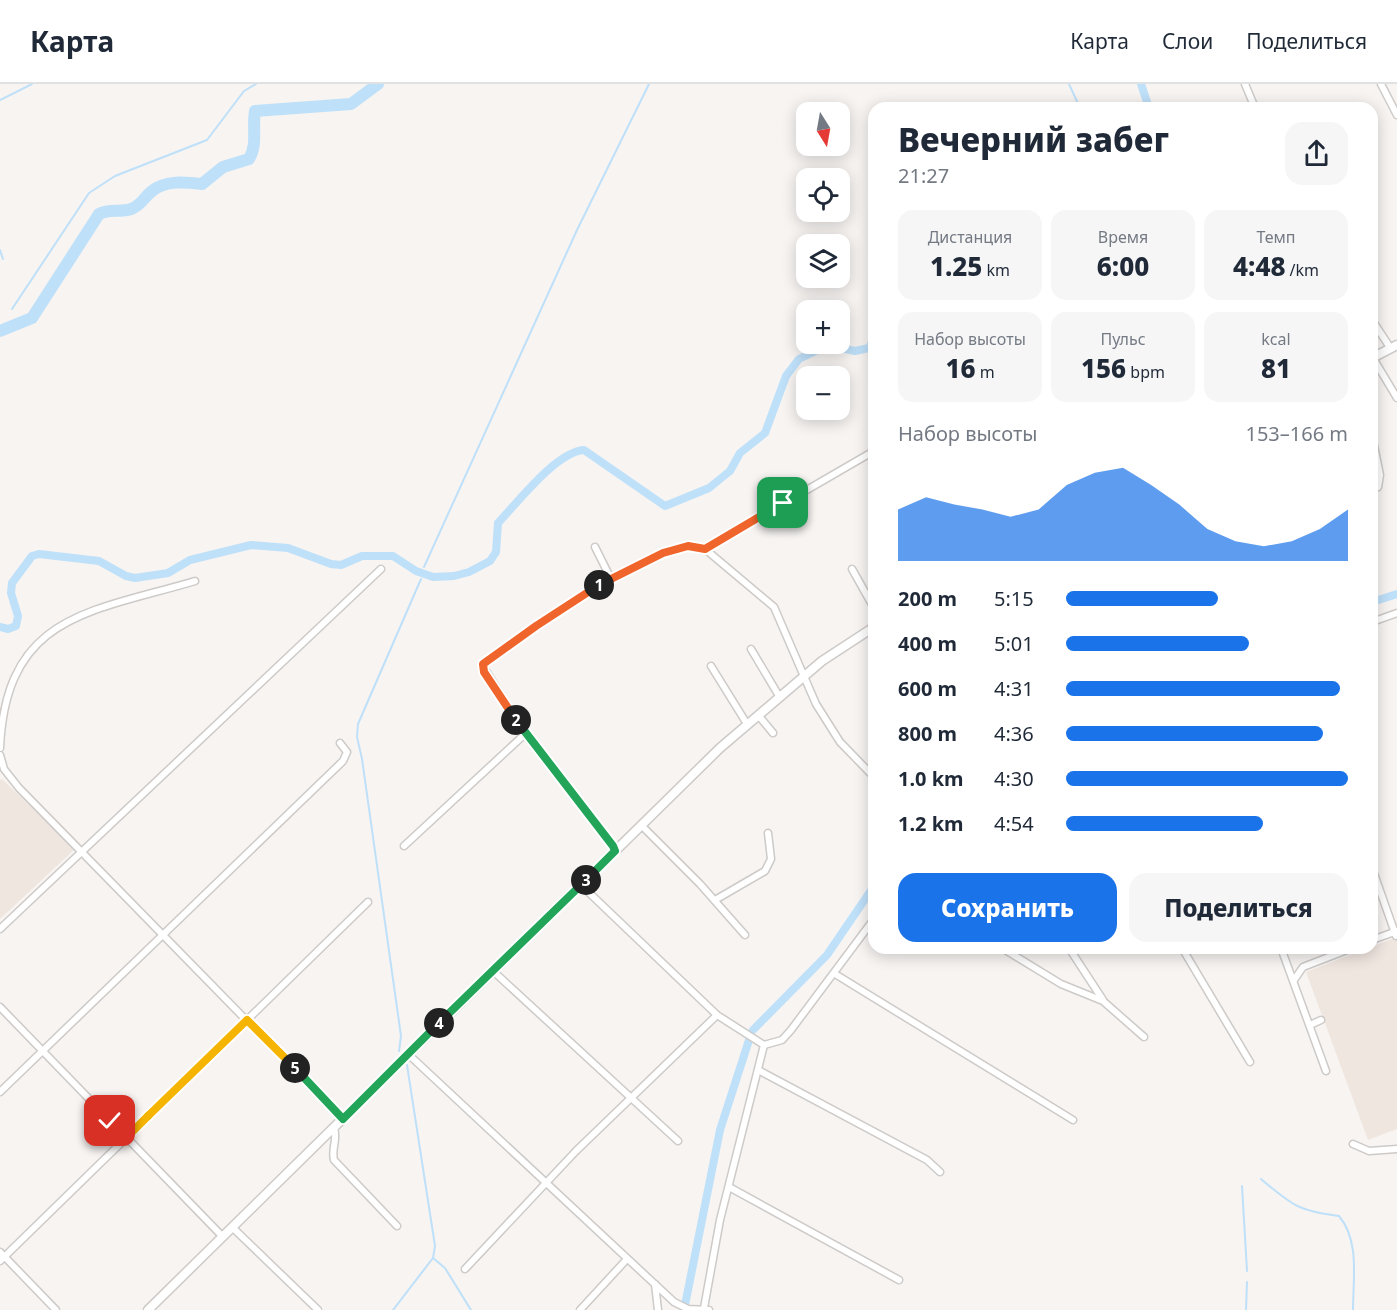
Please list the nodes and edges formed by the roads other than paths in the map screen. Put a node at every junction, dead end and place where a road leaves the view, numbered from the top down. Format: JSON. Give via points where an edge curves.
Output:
{"nodes":[{"id":1,"x":1245,"y":84,"type":"edge"},
{"id":2,"x":1381,"y":84,"type":"edge"},
{"id":3,"x":1252,"y":102,"type":"edge"},
{"id":4,"x":1397,"y":115,"type":"edge"},
{"id":5,"x":1378,"y":327,"type":"edge"},
{"id":6,"x":1394,"y":347,"type":"edge"},
{"id":7,"x":1378,"y":355,"type":"edge"},
{"id":8,"x":1378,"y":366,"type":"edge"},
{"id":9,"x":1397,"y":398,"type":"edge"},
{"id":10,"x":868,"y":454,"type":"edge"},
{"id":11,"x":1378,"y":465,"type":"edge"},
{"id":12,"x":1378,"y":487,"type":"dead end"},
{"id":13,"x":595,"y":547,"type":"dead end"},
{"id":14,"x":705,"y":549,"type":"junction"},
{"id":15,"x":381,"y":569,"type":"dead end"},
{"id":16,"x":852,"y":569,"type":"dead end"},
{"id":17,"x":611,"y":579,"type":"junction"},
{"id":18,"x":195,"y":581,"type":"dead end"},
{"id":19,"x":868,"y":597,"type":"edge"},
{"id":20,"x":1397,"y":613,"type":"edge"},
{"id":21,"x":1378,"y":620,"type":"edge"},
{"id":22,"x":868,"y":631,"type":"edge"},
{"id":23,"x":751,"y":649,"type":"dead end"},
{"id":24,"x":711,"y":666,"type":"dead end"},
{"id":25,"x":803,"y":677,"type":"junction"},
{"id":26,"x":779,"y":696,"type":"junction"},
{"id":27,"x":758,"y":715,"type":"junction"},
{"id":28,"x":747,"y":724,"type":"junction"},
{"id":29,"x":773,"y":733,"type":"dead end"},
{"id":30,"x":525,"y":734,"type":"junction"},
{"id":31,"x":340,"y":743,"type":"dead end"},
{"id":32,"x":0,"y":748,"type":"edge"},
{"id":33,"x":0,"y":754,"type":"edge"},
{"id":34,"x":868,"y":771,"type":"edge"},
{"id":35,"x":641,"y":825,"type":"junction"},
{"id":36,"x":768,"y":833,"type":"dead end"},
{"id":37,"x":404,"y":846,"type":"dead end"},
{"id":38,"x":615,"y":851,"type":"junction"},
{"id":39,"x":81,"y":852,"type":"junction"},
{"id":40,"x":1378,"y":884,"type":"edge"},
{"id":41,"x":581,"y":885,"type":"junction"},
{"id":42,"x":715,"y":900,"type":"junction"},
{"id":43,"x":368,"y":902,"type":"dead end"},
{"id":44,"x":868,"y":927,"type":"edge"},
{"id":45,"x":0,"y":929,"type":"edge"},
{"id":46,"x":1396,"y":933,"type":"edge"},
{"id":47,"x":165,"y":935,"type":"junction"},
{"id":48,"x":746,"y":935,"type":"dead end"},
{"id":49,"x":1378,"y":938,"type":"edge"},
{"id":50,"x":1012,"y":954,"type":"edge"},
{"id":51,"x":1073,"y":954,"type":"edge"},
{"id":52,"x":1186,"y":954,"type":"edge"},
{"id":53,"x":1283,"y":954,"type":"edge"},
{"id":54,"x":1337,"y":954,"type":"edge"},
{"id":55,"x":493,"y":971,"type":"junction"},
{"id":56,"x":835,"y":974,"type":"junction"},
{"id":57,"x":1294,"y":980,"type":"junction"},
{"id":58,"x":1103,"y":1001,"type":"junction"},
{"id":59,"x":0,"y":1007,"type":"edge"},
{"id":60,"x":717,"y":1015,"type":"junction"},
{"id":61,"x":247,"y":1020,"type":"junction"},
{"id":62,"x":1321,"y":1020,"type":"dead end"},
{"id":63,"x":1310,"y":1025,"type":"junction"},
{"id":64,"x":1144,"y":1036,"type":"dead end"},
{"id":65,"x":764,"y":1045,"type":"junction"},
{"id":66,"x":43,"y":1052,"type":"junction"},
{"id":67,"x":408,"y":1054,"type":"junction"},
{"id":68,"x":1250,"y":1062,"type":"dead end"},
{"id":69,"x":758,"y":1070,"type":"junction"},
{"id":70,"x":1326,"y":1071,"type":"dead end"},
{"id":71,"x":0,"y":1092,"type":"edge"},
{"id":72,"x":632,"y":1098,"type":"junction"},
{"id":73,"x":343,"y":1119,"type":"junction"},
{"id":74,"x":1073,"y":1120,"type":"dead end"},
{"id":75,"x":334,"y":1128,"type":"junction"},
{"id":76,"x":126,"y":1138,"type":"junction"},
{"id":77,"x":678,"y":1142,"type":"dead end"},
{"id":78,"x":1353,"y":1144,"type":"dead end"},
{"id":79,"x":1397,"y":1149,"type":"edge"},
{"id":80,"x":940,"y":1172,"type":"dead end"},
{"id":81,"x":546,"y":1183,"type":"junction"},
{"id":82,"x":729,"y":1187,"type":"junction"},
{"id":83,"x":398,"y":1226,"type":"dead end"},
{"id":84,"x":232,"y":1227,"type":"junction"},
{"id":85,"x":223,"y":1237,"type":"junction"},
{"id":86,"x":1,"y":1257,"type":"edge"},
{"id":87,"x":627,"y":1259,"type":"junction"},
{"id":88,"x":465,"y":1269,"type":"dead end"},
{"id":89,"x":899,"y":1280,"type":"dead end"},
{"id":90,"x":655,"y":1283,"type":"junction"},
{"id":91,"x":688,"y":1309,"type":"edge"},
{"id":92,"x":706,"y":1309,"type":"edge"},
{"id":93,"x":56,"y":1310,"type":"edge"},
{"id":94,"x":148,"y":1310,"type":"edge"},
{"id":95,"x":318,"y":1310,"type":"edge"},
{"id":96,"x":580,"y":1310,"type":"edge"},
{"id":97,"x":658,"y":1310,"type":"edge"}],
"edges":[{"from":1,"to":3,"type":"street"},
{"from":2,"to":4,"type":"street"},
{"from":5,"to":6,"type":"street"},
{"from":6,"to":7,"type":"main road"},
{"from":8,"to":9,"type":"street"},
{"from":10,"to":14,"type":"street"},
{"from":11,"to":12,"type":"street"},
{"from":13,"to":17,"type":"street"},
{"from":14,"to":17,"type":"street","via":[[688,546],[663,553]]},
{"from":14,"to":25,"type":"street","via":[[774,607]]},
{"from":15,"to":39,"type":"street"},
{"from":16,"to":19,"type":"street"},
{"from":17,"to":30,"type":"street","via":[[589,590],[483,664],[484,672]]},
{"from":18,"to":32,"type":"street","via":[[79,615],[43,637],[28,654],[10,691]]},
{"from":20,"to":21,"type":"street"},
{"from":22,"to":25,"type":"main road"},
{"from":23,"to":26,"type":"street"},
{"from":24,"to":28,"type":"street"},
{"from":25,"to":26,"type":"main road"},
{"from":25,"to":34,"type":"street","via":[[840,742]]},
{"from":26,"to":27,"type":"main road"},
{"from":27,"to":28,"type":"main road"},
{"from":27,"to":29,"type":"street"},
{"from":28,"to":35,"type":"main road"},
{"from":30,"to":37,"type":"street"},
{"from":30,"to":38,"type":"street"},
{"from":31,"to":47,"type":"street","via":[[346,752],[343,761]]},
{"from":33,"to":39,"type":"street","via":[[3,769],[11,780]]},
{"from":35,"to":38,"type":"main road"},
{"from":35,"to":42,"type":"street"},
{"from":36,"to":42,"type":"street","via":[[771,859],[765,871]]},
{"from":38,"to":41,"type":"main road"},
{"from":39,"to":45,"type":"street"},
{"from":39,"to":47,"type":"street"},
{"from":40,"to":46,"type":"street"},
{"from":41,"to":55,"type":"main road"},
{"from":41,"to":60,"type":"street"},
{"from":42,"to":48,"type":"street"},
{"from":43,"to":61,"type":"street"},
{"from":44,"to":56,"type":"street"},
{"from":46,"to":49,"type":"street"},
{"from":47,"to":61,"type":"street"},
{"from":47,"to":66,"type":"street"},
{"from":50,"to":58,"type":"street","via":[[1061,984]]},
{"from":51,"to":58,"type":"street"},
{"from":52,"to":68,"type":"street"},
{"from":53,"to":57,"type":"street"},
{"from":54,"to":57,"type":"street","via":[[1303,967]]},
{"from":55,"to":67,"type":"main road"},
{"from":55,"to":72,"type":"street"},
{"from":56,"to":65,"type":"street","via":[[784,1038]]},
{"from":56,"to":74,"type":"street"},
{"from":57,"to":63,"type":"street"},
{"from":58,"to":64,"type":"street"},
{"from":59,"to":66,"type":"street"},
{"from":60,"to":65,"type":"street"},
{"from":60,"to":72,"type":"street"},
{"from":61,"to":73,"type":"street"},
{"from":61,"to":76,"type":"street"},
{"from":62,"to":63,"type":"street"},
{"from":63,"to":70,"type":"street"},
{"from":65,"to":69,"type":"street"},
{"from":66,"to":71,"type":"street"},
{"from":66,"to":76,"type":"street"},
{"from":67,"to":73,"type":"main road"},
{"from":67,"to":81,"type":"street"},
{"from":69,"to":80,"type":"street","via":[[927,1160]]},
{"from":69,"to":82,"type":"street"},
{"from":72,"to":77,"type":"street"},
{"from":72,"to":81,"type":"street"},
{"from":73,"to":75,"type":"main road"},
{"from":75,"to":83,"type":"street","via":[[334,1160]]},
{"from":75,"to":84,"type":"main road"},
{"from":76,"to":85,"type":"street"},
{"from":76,"to":86,"type":"street"},
{"from":78,"to":79,"type":"street","via":[[1369,1151]]},
{"from":81,"to":87,"type":"street"},
{"from":81,"to":88,"type":"street"},
{"from":82,"to":89,"type":"street"},
{"from":82,"to":92,"type":"street","via":[[716,1238]]},
{"from":84,"to":85,"type":"main road"},
{"from":84,"to":95,"type":"street"},
{"from":85,"to":94,"type":"main road"},
{"from":86,"to":93,"type":"street"},
{"from":87,"to":90,"type":"street"},
{"from":87,"to":96,"type":"street"},
{"from":90,"to":91,"type":"street","via":[[680,1307]]},
{"from":90,"to":97,"type":"street"},
{"from":91,"to":92,"type":"street"}]}
